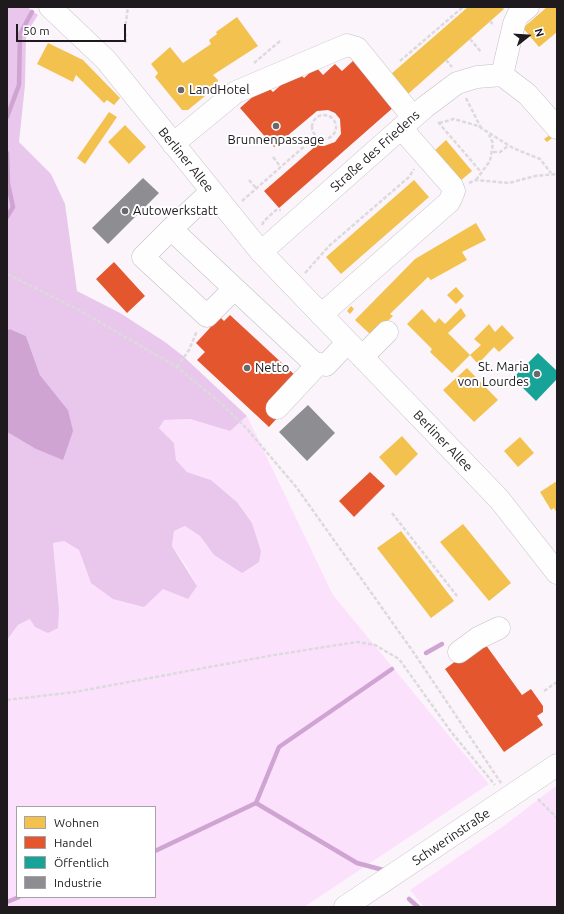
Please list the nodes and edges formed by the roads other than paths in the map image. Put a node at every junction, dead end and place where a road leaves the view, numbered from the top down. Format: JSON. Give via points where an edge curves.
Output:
{"nodes":[{"id":1,"x":50,"y":7,"type":"edge"},
{"id":2,"x":528,"y":7,"type":"edge"},
{"id":3,"x":502,"y":75,"type":"junction"},
{"id":4,"x":553,"y":114,"type":"edge"},
{"id":5,"x":413,"y":117,"type":"junction"},
{"id":6,"x":173,"y":144,"type":"junction"},
{"id":7,"x":211,"y":192,"type":"junction"},
{"id":8,"x":171,"y":229,"type":"junction"},
{"id":9,"x":261,"y":252,"type":"junction"},
{"id":10,"x":234,"y":288,"type":"junction"},
{"id":11,"x":321,"y":315,"type":"junction"},
{"id":12,"x":387,"y":332,"type":"dead end"},
{"id":13,"x":354,"y":350,"type":"junction"},
{"id":14,"x":318,"y":364,"type":"junction"},
{"id":15,"x":277,"y":408,"type":"dead end"},
{"id":16,"x":557,"y":573,"type":"edge"},
{"id":17,"x":499,"y":628,"type":"dead end"},
{"id":18,"x":459,"y":652,"type":"dead end"},
{"id":19,"x":557,"y":766,"type":"edge"},
{"id":20,"x":345,"y":907,"type":"edge"}],
"edges":[{"from":1,"to":6,"type":"street","name":"Berliner Allee","via":[[106,60]]},
{"from":2,"to":3,"type":"street","via":[[518,15],[514,24]]},
{"from":3,"to":4,"type":"street"},
{"from":3,"to":5,"type":"street","name":"Straße des Friedens","via":[[477,77],[458,83]]},
{"from":5,"to":6,"type":"street","via":[[357,48],[347,45],[236,92]]},
{"from":5,"to":9,"type":"street","name":"Straße des Friedens"},
{"from":5,"to":11,"type":"street","via":[[423,153],[454,190],[449,202]]},
{"from":6,"to":7,"type":"street","name":"Berliner Allee"},
{"from":7,"to":8,"type":"street"},
{"from":7,"to":9,"type":"street","name":"Berliner Allee"},
{"from":8,"to":10,"type":"street"},
{"from":8,"to":10,"type":"street","via":[[143,257],[207,316]]},
{"from":9,"to":11,"type":"street","name":"Berliner Allee"},
{"from":10,"to":14,"type":"street"},
{"from":11,"to":13,"type":"street","name":"Berliner Allee"},
{"from":12,"to":13,"type":"street"},
{"from":13,"to":14,"type":"street","via":[[326,365]]},
{"from":13,"to":16,"type":"street","name":"Berliner Allee","via":[[499,499]]},
{"from":14,"to":15,"type":"street"},
{"from":17,"to":18,"type":"street","via":[[478,638]]},
{"from":19,"to":20,"type":"street","name":"Schwerinstraße","via":[[512,792]]}]}
